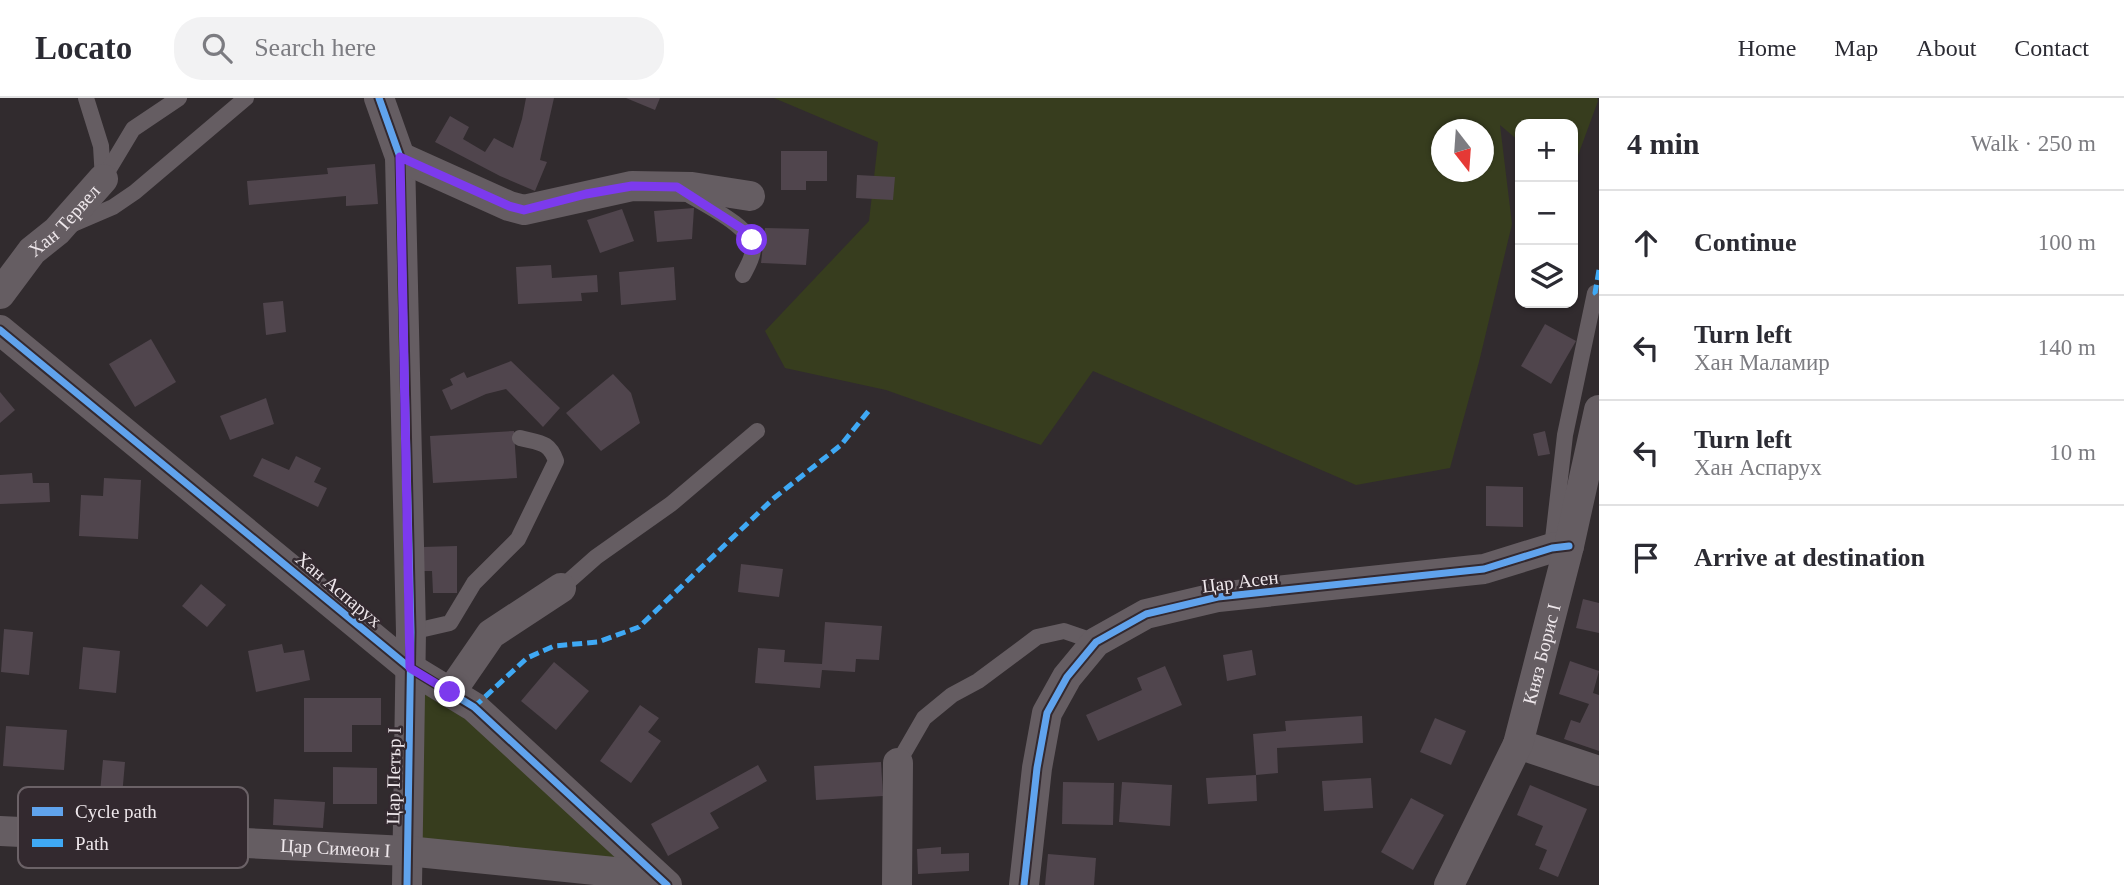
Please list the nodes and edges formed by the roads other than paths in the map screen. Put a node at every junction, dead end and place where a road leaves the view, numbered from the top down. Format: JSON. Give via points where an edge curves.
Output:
{"nodes":[{"id":1,"x":86,"y":98,"type":"edge"},
{"id":2,"x":178,"y":98,"type":"edge"},
{"id":3,"x":246,"y":98,"type":"edge"},
{"id":4,"x":379,"y":98,"type":"edge"},
{"id":5,"x":397,"y":98,"type":"edge"},
{"id":6,"x":395,"y":145,"type":"junction"},
{"id":7,"x":103,"y":179,"type":"junction"},
{"id":8,"x":677,"y":187,"type":"junction"},
{"id":9,"x":750,"y":196,"type":"dead end"},
{"id":10,"x":57,"y":231,"type":"junction"},
{"id":11,"x":743,"y":275,"type":"dead end"},
{"id":12,"x":1595,"y":293,"type":"dead end"},
{"id":13,"x":0,"y":294,"type":"edge"},
{"id":14,"x":0,"y":330,"type":"edge"},
{"id":15,"x":1599,"y":410,"type":"edge"},
{"id":16,"x":757,"y":431,"type":"dead end"},
{"id":17,"x":520,"y":438,"type":"dead end"},
{"id":18,"x":1560,"y":547,"type":"junction"},
{"id":19,"x":561,"y":588,"type":"joint"},
{"id":20,"x":411,"y":632,"type":"junction"},
{"id":21,"x":1096,"y":642,"type":"junction"},
{"id":22,"x":410,"y":668,"type":"junction"},
{"id":23,"x":450,"y":692,"type":"junction"},
{"id":24,"x":1518,"y":744,"type":"junction"},
{"id":25,"x":898,"y":763,"type":"joint"},
{"id":26,"x":1599,"y":771,"type":"edge"},
{"id":27,"x":0,"y":831,"type":"edge"},
{"id":28,"x":18,"y":832,"type":"edge"},
{"id":29,"x":248,"y":843,"type":"edge"},
{"id":30,"x":407,"y":850,"type":"junction"},
{"id":31,"x":661,"y":880,"type":"edge"},
{"id":32,"x":407,"y":885,"type":"edge"},
{"id":33,"x":897,"y":885,"type":"edge"},
{"id":34,"x":1024,"y":885,"type":"edge"},
{"id":35,"x":1449,"y":885,"type":"edge"}],
"edges":[{"from":1,"to":7,"type":"lane","via":[[101,146]]},
{"from":2,"to":7,"type":"lane","via":[[133,129]]},
{"from":3,"to":10,"type":"lane","via":[[135,192],[113,207]]},
{"from":4,"to":6,"type":"street"},
{"from":5,"to":6,"type":"street"},
{"from":6,"to":8,"type":"street","via":[[524,210],[632,186]]},
{"from":6,"to":20,"type":"street","name":"Цар Петър I"},
{"from":7,"to":10,"type":"street","name":"Хан Тервел"},
{"from":8,"to":9,"type":"street"},
{"from":8,"to":11,"type":"lane","via":[[744,230],[752,240],[754,253]]},
{"from":10,"to":13,"type":"street","name":"Хан Тервел","via":[[32,251]]},
{"from":12,"to":18,"type":"lane","via":[[1565,436]]},
{"from":14,"to":22,"type":"street","name":"Хан Аспарух"},
{"from":15,"to":18,"type":"street","name":"Княз Борис I"},
{"from":16,"to":19,"type":"lane"},
{"from":17,"to":20,"type":"lane","via":[[545,444],[556,461],[518,540],[474,583],[450,623]]},
{"from":18,"to":21,"type":"street","name":"Цар Асен","via":[[1484,569],[1218,597],[1146,614]]},
{"from":18,"to":24,"type":"street","name":"Княз Борис I"},
{"from":19,"to":23,"type":"street","via":[[491,634]]},
{"from":20,"to":22,"type":"street","name":"Цар Петър I"},
{"from":21,"to":25,"type":"lane","via":[[1064,631],[1037,638],[924,719]]},
{"from":21,"to":34,"type":"street","name":"Цар Асен","via":[[1067,677],[1047,713]]},
{"from":22,"to":23,"type":"street","name":"Хан Аспарух"},
{"from":22,"to":30,"type":"street","name":"Цар Петър I"},
{"from":23,"to":31,"type":"street","name":"Хан Аспарух","via":[[474,707]]},
{"from":24,"to":26,"type":"street"},
{"from":24,"to":35,"type":"street","name":"Княз Борис I"},
{"from":25,"to":33,"type":"street"},
{"from":27,"to":28,"type":"street","name":"Цар Симеон I"},
{"from":29,"to":30,"type":"street","name":"Цар Симеон I"},
{"from":30,"to":31,"type":"street","name":"Цар Симеон I"},
{"from":30,"to":32,"type":"street","name":"Цар Петър I"}]}
